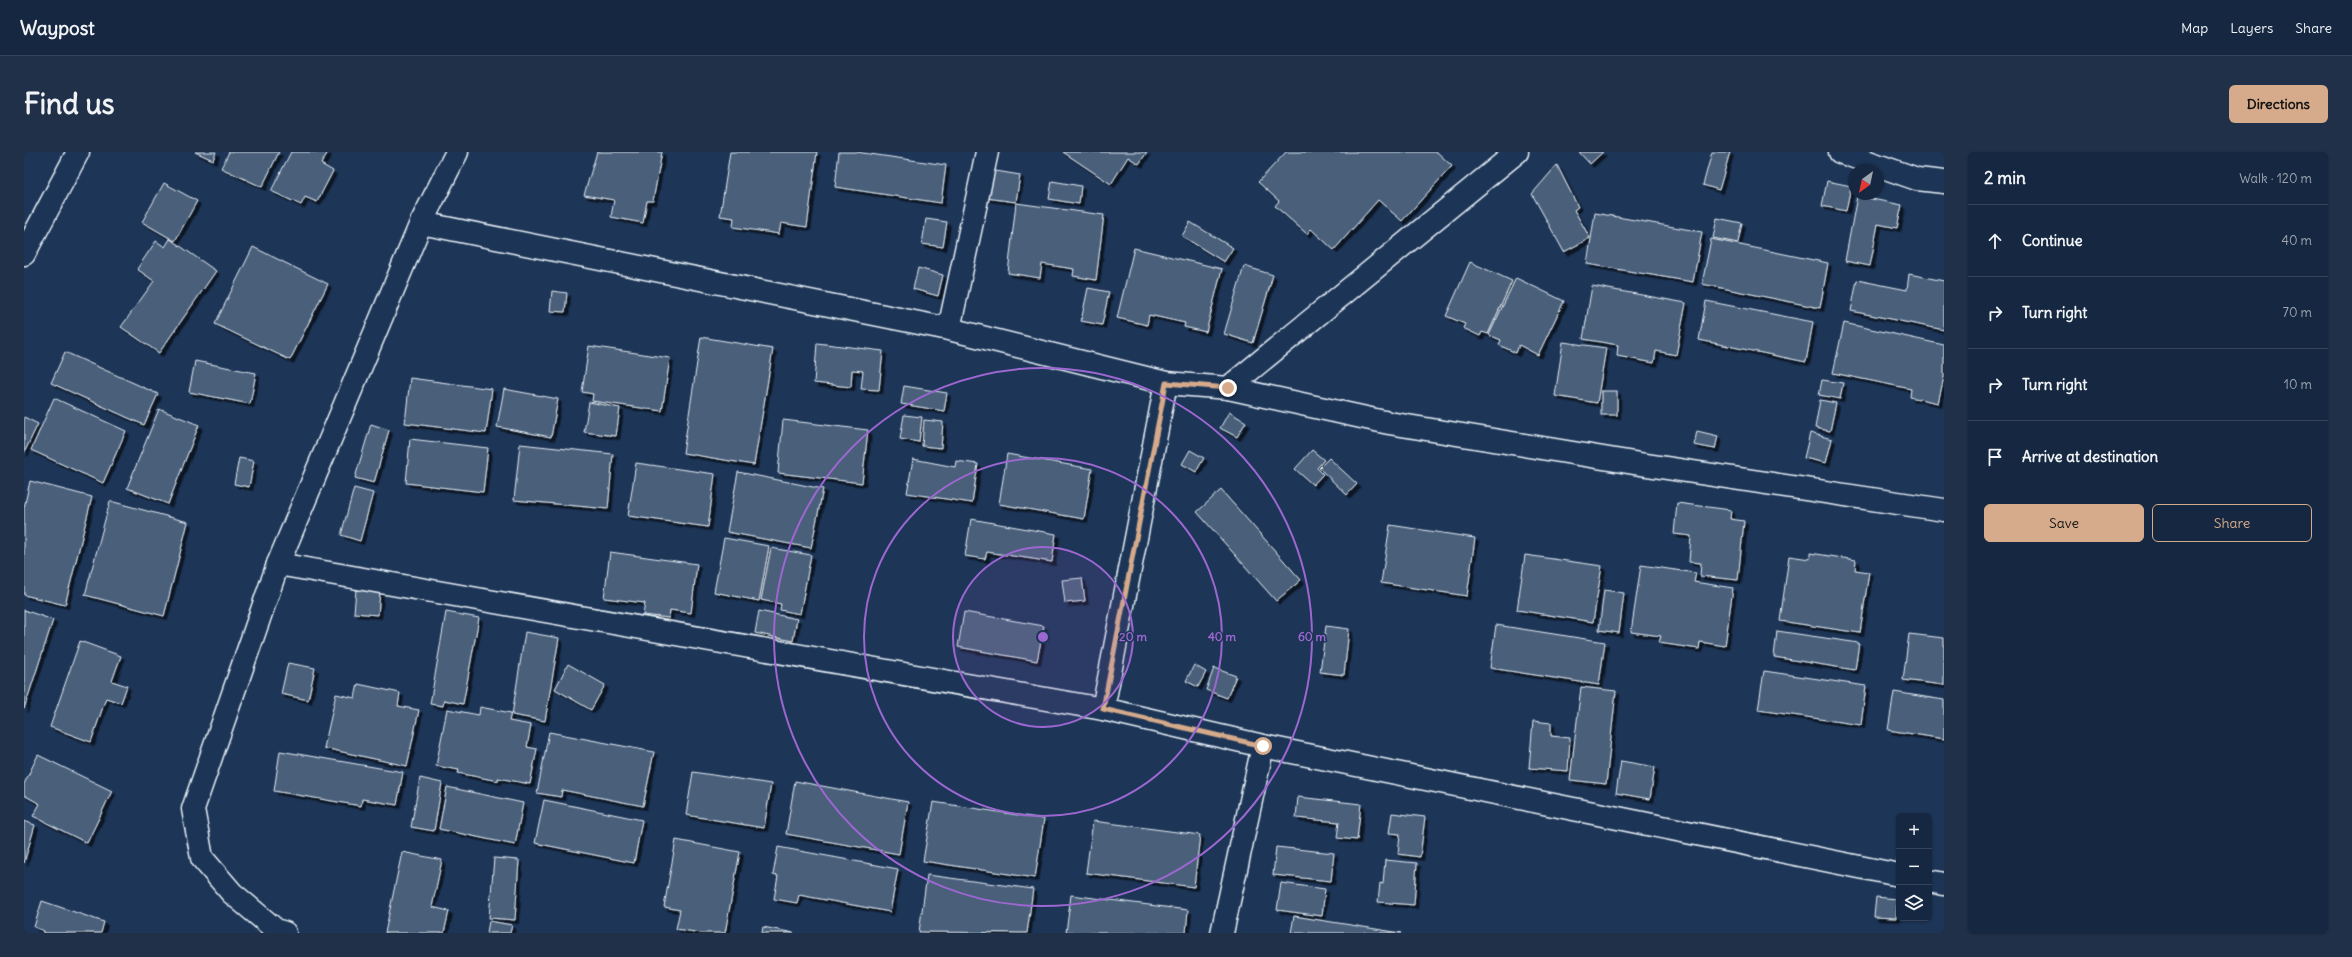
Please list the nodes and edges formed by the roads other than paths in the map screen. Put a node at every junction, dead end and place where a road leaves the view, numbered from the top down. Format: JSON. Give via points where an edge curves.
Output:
{"nodes":[{"id":1,"x":78,"y":152,"type":"edge"},
{"id":2,"x":457,"y":152,"type":"edge"},
{"id":3,"x":987,"y":152,"type":"edge"},
{"id":4,"x":1517,"y":152,"type":"edge"},
{"id":5,"x":1840,"y":152,"type":"edge"},
{"id":6,"x":1944,"y":182,"type":"edge"},
{"id":7,"x":421,"y":223,"type":"junction"},
{"id":8,"x":24,"y":254,"type":"edge"},
{"id":9,"x":949,"y":329,"type":"junction"},
{"id":10,"x":1166,"y":383,"type":"junction"},
{"id":11,"x":1228,"y":388,"type":"junction"},
{"id":12,"x":1944,"y":510,"type":"edge"},
{"id":13,"x":278,"y":564,"type":"junction"},
{"id":14,"x":1103,"y":709,"type":"junction"},
{"id":15,"x":1263,"y":746,"type":"junction"},
{"id":16,"x":1896,"y":874,"type":"edge"},
{"id":17,"x":1932,"y":882,"type":"edge"},
{"id":18,"x":1944,"y":884,"type":"edge"},
{"id":19,"x":285,"y":933,"type":"edge"},
{"id":20,"x":1222,"y":933,"type":"edge"}],
"edges":[{"from":1,"to":8,"type":"street"},
{"from":2,"to":7,"type":"street"},
{"from":3,"to":9,"type":"street"},
{"from":4,"to":11,"type":"street"},
{"from":5,"to":6,"type":"street","via":[[1917,179]]},
{"from":7,"to":9,"type":"street"},
{"from":7,"to":13,"type":"street"},
{"from":9,"to":10,"type":"street"},
{"from":10,"to":11,"type":"street"},
{"from":10,"to":14,"type":"street"},
{"from":11,"to":12,"type":"street","via":[[1389,423]]},
{"from":13,"to":14,"type":"street"},
{"from":13,"to":19,"type":"street","via":[[193,809],[202,858],[232,893],[276,930]]},
{"from":14,"to":15,"type":"street"},
{"from":15,"to":16,"type":"street"},
{"from":15,"to":20,"type":"street"},
{"from":17,"to":18,"type":"street"}]}
